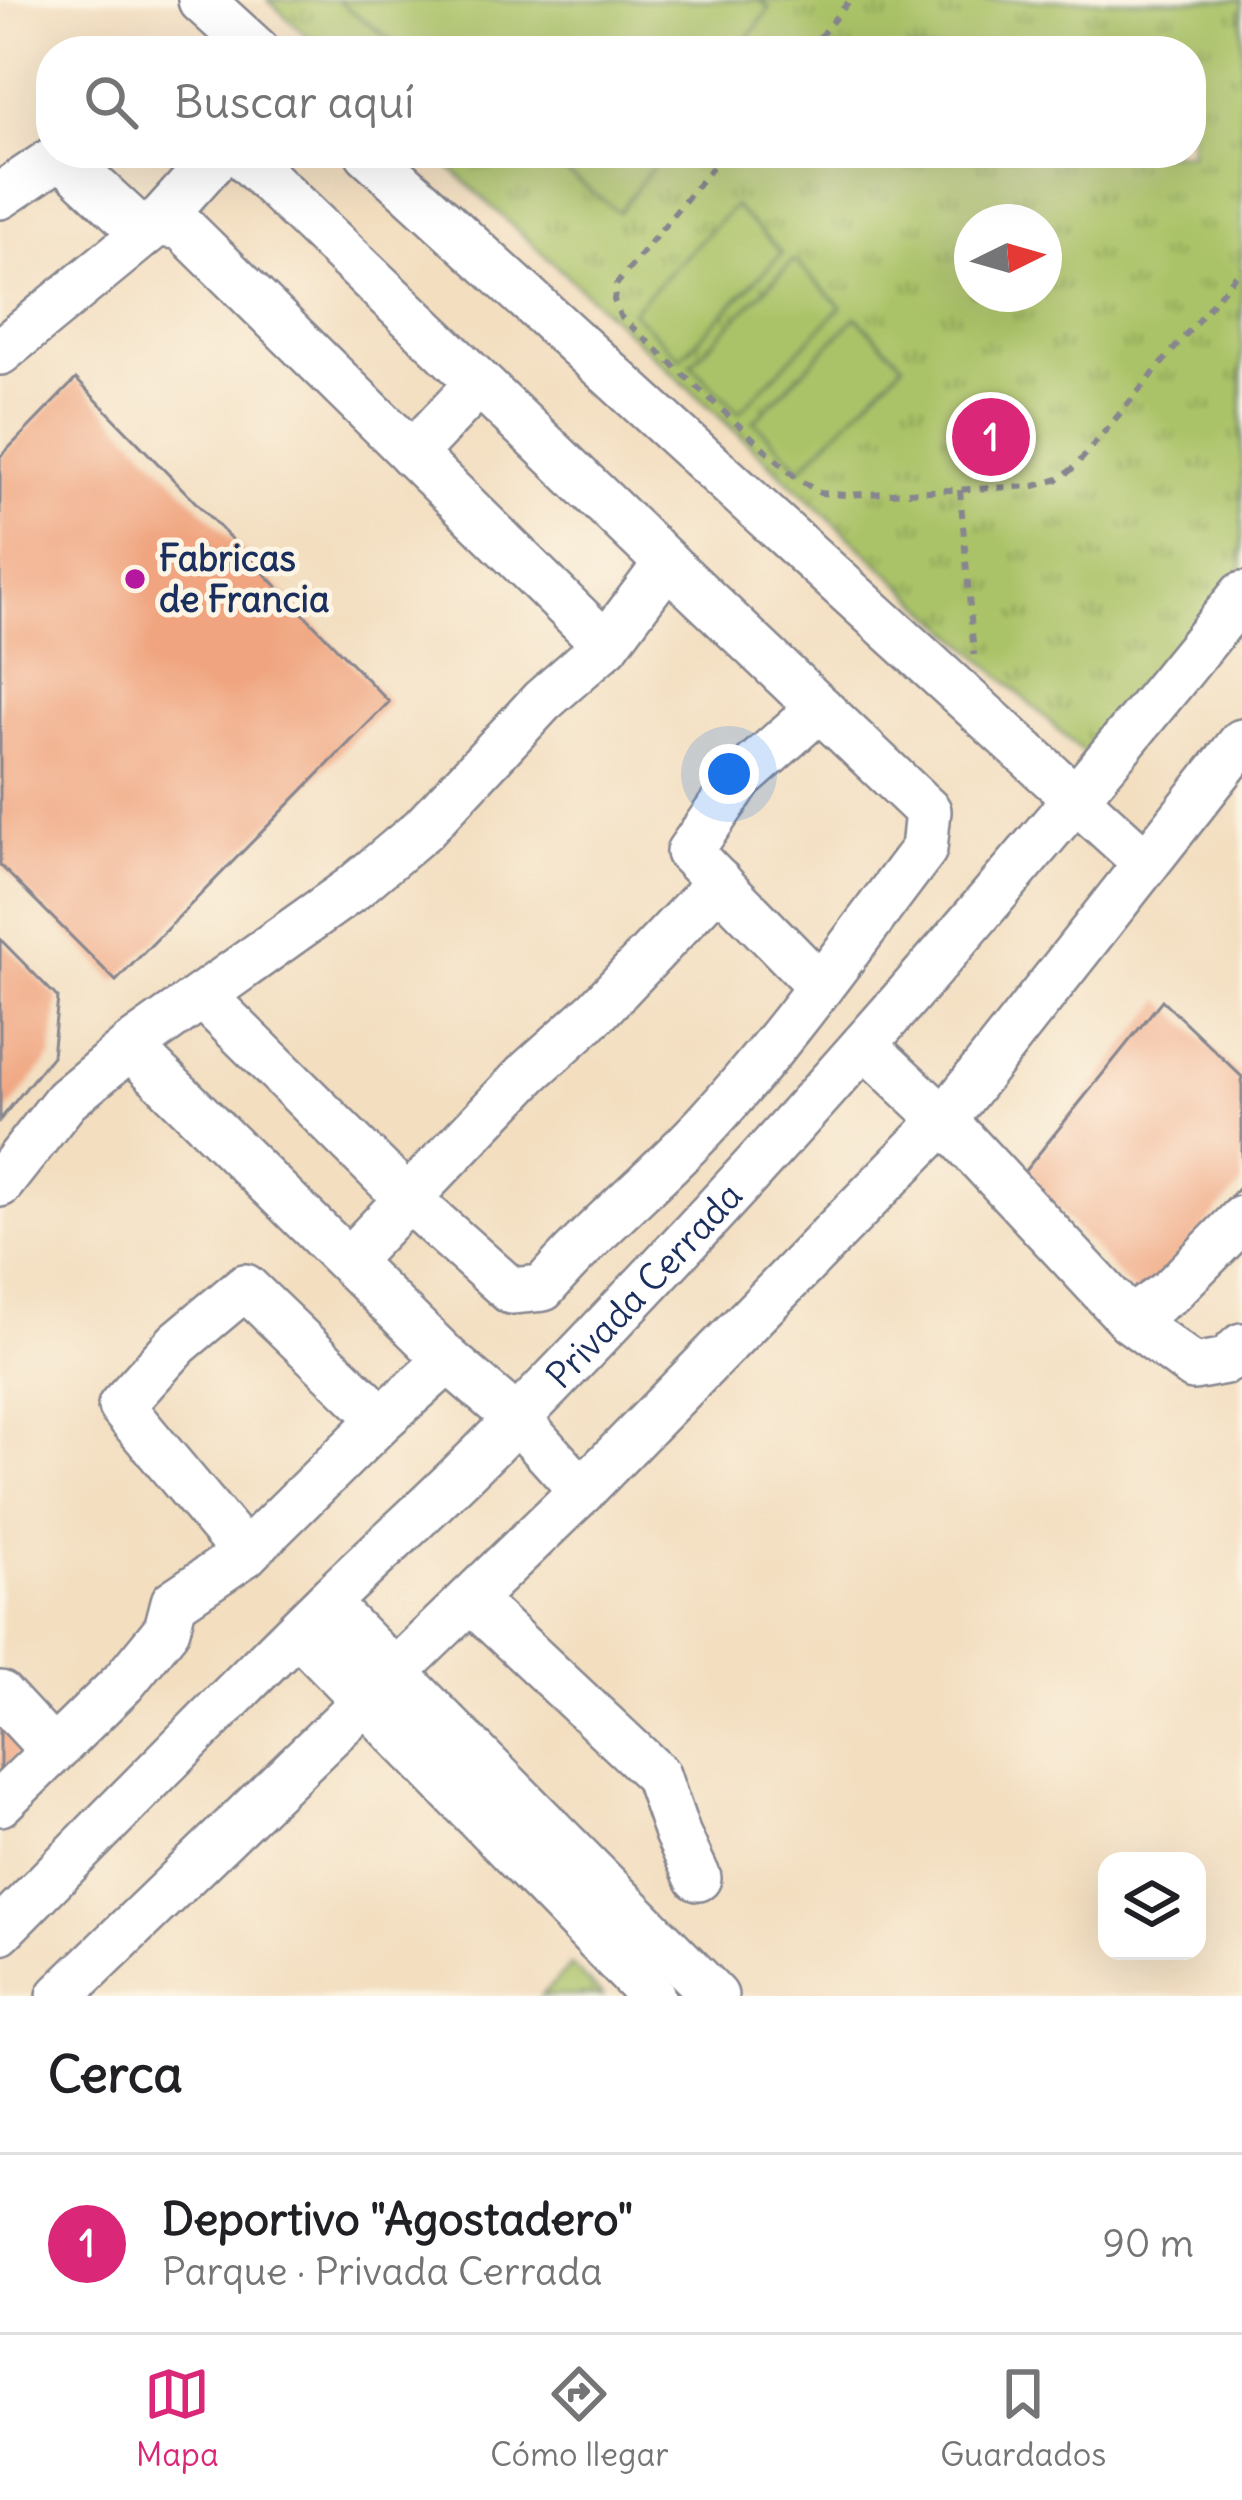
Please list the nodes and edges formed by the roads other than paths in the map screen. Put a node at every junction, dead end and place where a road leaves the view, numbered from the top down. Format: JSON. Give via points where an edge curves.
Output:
{"nodes":[{"id":1,"x":201,"y":0,"type":"edge"},
{"id":2,"x":241,"y":36,"type":"edge"},
{"id":3,"x":41,"y":168,"type":"edge"},
{"id":4,"x":79,"y":168,"type":"edge"},
{"id":5,"x":206,"y":168,"type":"edge"},
{"id":6,"x":256,"y":168,"type":"edge"},
{"id":7,"x":384,"y":168,"type":"edge"},
{"id":8,"x":0,"y":196,"type":"edge"},
{"id":9,"x":150,"y":228,"type":"junction"},
{"id":10,"x":0,"y":352,"type":"edge"},
{"id":11,"x":479,"y":383,"type":"junction"},
{"id":12,"x":412,"y":454,"type":"junction"},
{"id":13,"x":667,"y":562,"type":"junction"},
{"id":14,"x":1242,"y":595,"type":"edge"},
{"id":15,"x":606,"y":645,"type":"junction"},
{"id":16,"x":820,"y":708,"type":"junction"},
{"id":17,"x":1242,"y":742,"type":"edge"},
{"id":18,"x":1076,"y":800,"type":"junction"},
{"id":19,"x":1145,"y":862,"type":"junction"},
{"id":20,"x":718,"y":882,"type":"junction"},
{"id":21,"x":819,"y":985,"type":"junction"},
{"id":22,"x":203,"y":996,"type":"junction"},
{"id":23,"x":864,"y":1046,"type":"junction"},
{"id":24,"x":130,"y":1047,"type":"junction"},
{"id":25,"x":944,"y":1120,"type":"junction"},
{"id":26,"x":0,"y":1184,"type":"edge"},
{"id":27,"x":409,"y":1200,"type":"junction"},
{"id":28,"x":1242,"y":1220,"type":"edge"},
{"id":29,"x":349,"y":1260,"type":"junction"},
{"id":30,"x":1130,"y":1319,"type":"junction"},
{"id":31,"x":1242,"y":1346,"type":"edge"},
{"id":32,"x":448,"y":1360,"type":"junction"},
{"id":33,"x":382,"y":1419,"type":"junction"},
{"id":34,"x":517,"y":1419,"type":"junction"},
{"id":35,"x":583,"y":1491,"type":"junction"},
{"id":36,"x":245,"y":1554,"type":"junction"},
{"id":37,"x":471,"y":1600,"type":"junction"},
{"id":38,"x":312,"y":1617,"type":"junction"},
{"id":39,"x":381,"y":1687,"type":"junction"},
{"id":40,"x":0,"y":1694,"type":"edge"},
{"id":41,"x":52,"y":1750,"type":"junction"},
{"id":42,"x":0,"y":1803,"type":"edge"},
{"id":43,"x":698,"y":1878,"type":"dead end"},
{"id":44,"x":0,"y":1930,"type":"edge"},
{"id":45,"x":59,"y":1996,"type":"edge"},
{"id":46,"x":652,"y":1996,"type":"edge"},
{"id":47,"x":715,"y":1996,"type":"edge"}],
"edges":[{"from":1,"to":2,"type":"street"},
{"from":3,"to":8,"type":"street"},
{"from":4,"to":9,"type":"street"},
{"from":5,"to":9,"type":"street"},
{"from":6,"to":11,"type":"street"},
{"from":7,"to":18,"type":"street"},
{"from":9,"to":10,"type":"street"},
{"from":9,"to":12,"type":"street","via":[[182,226]]},
{"from":11,"to":12,"type":"street"},
{"from":11,"to":13,"type":"street"},
{"from":12,"to":15,"type":"street"},
{"from":13,"to":15,"type":"street"},
{"from":13,"to":16,"type":"street"},
{"from":14,"to":18,"type":"street","name":"Privada Cerrada"},
{"from":15,"to":22,"type":"street","via":[[542,701],[423,830]]},
{"from":16,"to":20,"type":"street","via":[[741,778],[689,852]]},
{"from":16,"to":21,"type":"street","via":[[928,811],[924,849]]},
{"from":17,"to":19,"type":"street"},
{"from":18,"to":19,"type":"street"},
{"from":18,"to":23,"type":"street","name":"Privada Cerrada"},
{"from":19,"to":25,"type":"street"},
{"from":20,"to":21,"type":"street"},
{"from":20,"to":27,"type":"street"},
{"from":21,"to":27,"type":"street","via":[[709,1122],[543,1288],[511,1291]]},
{"from":22,"to":24,"type":"street"},
{"from":22,"to":27,"type":"street"},
{"from":23,"to":25,"type":"street"},
{"from":23,"to":34,"type":"street","name":"Privada Cerrada"},
{"from":24,"to":26,"type":"street","via":[[66,1100]]},
{"from":24,"to":29,"type":"street"},
{"from":25,"to":30,"type":"street"},
{"from":25,"to":35,"type":"street"},
{"from":27,"to":29,"type":"street"},
{"from":28,"to":30,"type":"street","via":[[1171,1291]]},
{"from":29,"to":32,"type":"street"},
{"from":30,"to":31,"type":"street","via":[[1194,1367],[1226,1361]]},
{"from":32,"to":33,"type":"street"},
{"from":32,"to":34,"type":"street"},
{"from":33,"to":36,"type":"street"},
{"from":33,"to":36,"type":"street","via":[[245,1287],[178,1343],[121,1406]]},
{"from":34,"to":35,"type":"street"},
{"from":34,"to":38,"type":"street","name":"Privada Cerrada"},
{"from":35,"to":37,"type":"street"},
{"from":36,"to":41,"type":"street","via":[[174,1602],[167,1629],[138,1665]]},
{"from":37,"to":39,"type":"street"},
{"from":37,"to":43,"type":"street","via":[[657,1775]]},
{"from":38,"to":39,"type":"street"},
{"from":38,"to":44,"type":"street","name":"Privada Cerrada"},
{"from":39,"to":45,"type":"street"},
{"from":39,"to":46,"type":"street"},
{"from":39,"to":47,"type":"street"},
{"from":40,"to":41,"type":"street"},
{"from":41,"to":42,"type":"street"}]}
